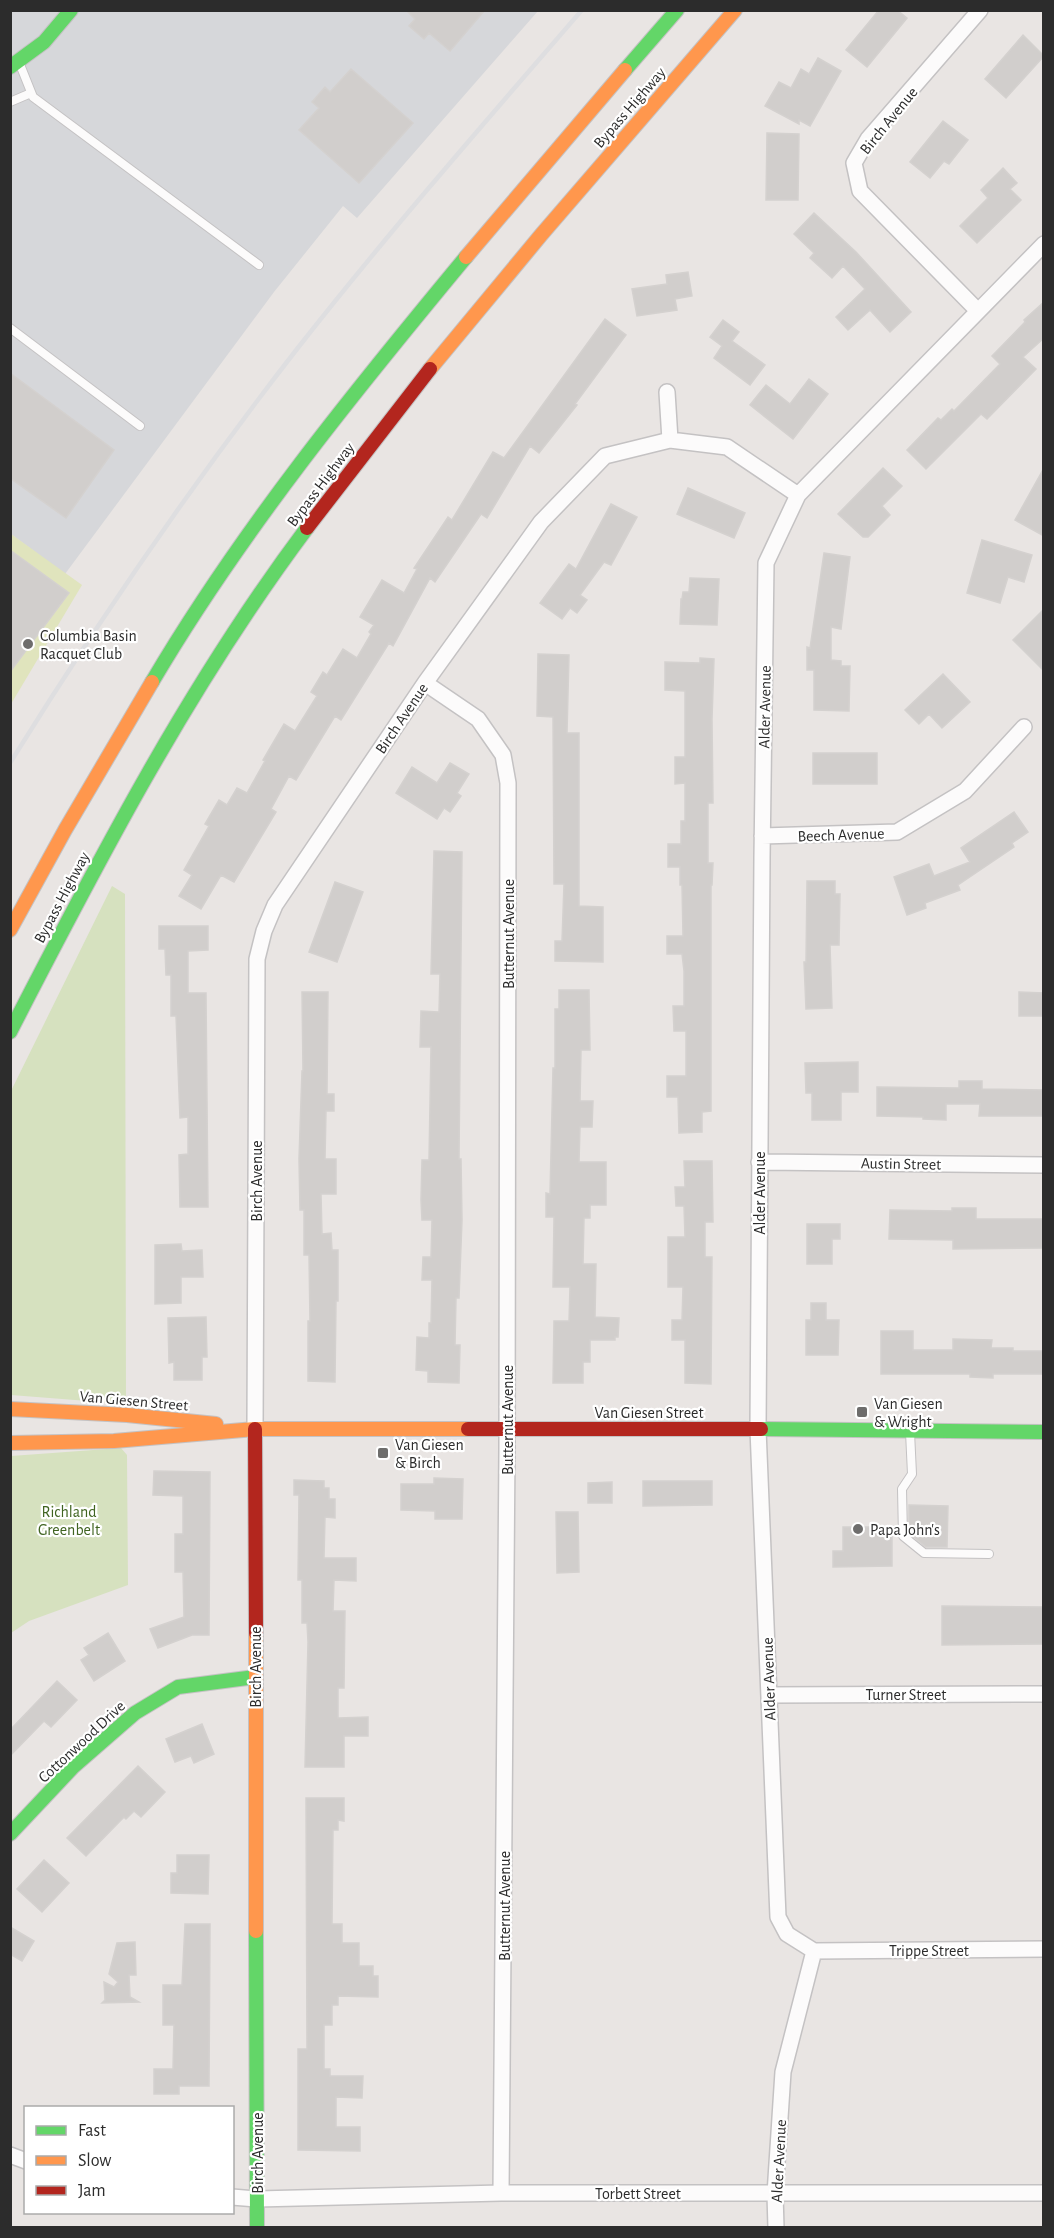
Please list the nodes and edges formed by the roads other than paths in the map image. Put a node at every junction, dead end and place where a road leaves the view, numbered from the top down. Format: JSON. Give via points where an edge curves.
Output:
{"nodes":[{"id":1,"x":71,"y":10,"type":"edge"},
{"id":2,"x":677,"y":10,"type":"edge"},
{"id":3,"x":735,"y":10,"type":"edge"},
{"id":4,"x":980,"y":10,"type":"edge"},
{"id":5,"x":15,"y":64,"type":"edge"},
{"id":6,"x":31,"y":93,"type":"junction"},
{"id":7,"x":10,"y":102,"type":"edge"},
{"id":8,"x":1044,"y":244,"type":"edge"},
{"id":9,"x":259,"y":265,"type":"dead end"},
{"id":10,"x":977,"y":310,"type":"junction"},
{"id":11,"x":10,"y":328,"type":"edge"},
{"id":12,"x":667,"y":392,"type":"dead end"},
{"id":13,"x":140,"y":426,"type":"dead end"},
{"id":14,"x":670,"y":440,"type":"junction"},
{"id":15,"x":798,"y":495,"type":"junction"},
{"id":16,"x":425,"y":683,"type":"junction"},
{"id":17,"x":1024,"y":727,"type":"dead end"},
{"id":18,"x":762,"y":836,"type":"junction"},
{"id":19,"x":10,"y":930,"type":"edge"},
{"id":20,"x":10,"y":1032,"type":"edge"},
{"id":21,"x":759,"y":1162,"type":"junction"},
{"id":22,"x":1044,"y":1165,"type":"edge"},
{"id":23,"x":10,"y":1409,"type":"edge"},
{"id":24,"x":255,"y":1429,"type":"junction"},
{"id":25,"x":507,"y":1429,"type":"junction"},
{"id":26,"x":758,"y":1429,"type":"junction"},
{"id":27,"x":909,"y":1430,"type":"junction"},
{"id":28,"x":1044,"y":1432,"type":"edge"},
{"id":29,"x":10,"y":1443,"type":"edge"},
{"id":30,"x":989,"y":1554,"type":"dead end"},
{"id":31,"x":255,"y":1677,"type":"junction"},
{"id":32,"x":1044,"y":1694,"type":"edge"},
{"id":33,"x":769,"y":1695,"type":"junction"},
{"id":34,"x":10,"y":1834,"type":"edge"},
{"id":35,"x":1044,"y":1949,"type":"edge"},
{"id":36,"x":814,"y":1951,"type":"junction"},
{"id":37,"x":501,"y":2193,"type":"junction"},
{"id":38,"x":1044,"y":2193,"type":"edge"},
{"id":39,"x":775,"y":2194,"type":"junction"},
{"id":40,"x":234,"y":2197,"type":"edge"},
{"id":41,"x":257,"y":2199,"type":"junction"},
{"id":42,"x":257,"y":2228,"type":"edge"},
{"id":43,"x":776,"y":2228,"type":"edge"}],
"edges":[{"from":1,"to":5,"type":"main road","via":[[44,42]]},
{"from":2,"to":19,"type":"main road","name":"Bypass Highway","via":[[445,280],[247,538],[192,617],[139,704]]},
{"from":3,"to":20,"type":"main road","name":"Bypass Highway","via":[[489,295],[392,416],[264,588],[136,794]]},
{"from":4,"to":10,"type":"street","name":"Birch Avenue","via":[[868,139],[854,163],[860,191]]},
{"from":5,"to":6,"type":"lane"},
{"from":6,"to":7,"type":"lane"},
{"from":6,"to":9,"type":"lane"},
{"from":8,"to":10,"type":"street","name":"Alder Avenue"},
{"from":10,"to":15,"type":"street","name":"Alder Avenue"},
{"from":11,"to":13,"type":"lane"},
{"from":12,"to":14,"type":"street"},
{"from":14,"to":15,"type":"street","name":"Birch Avenue","via":[[727,447]]},
{"from":14,"to":16,"type":"street","name":"Birch Avenue","via":[[604,456],[541,522]]},
{"from":15,"to":18,"type":"street","name":"Alder Avenue","via":[[766,563]]},
{"from":16,"to":24,"type":"street","name":"Birch Avenue","via":[[276,905],[257,958]]},
{"from":16,"to":25,"type":"street","name":"Butternut Avenue","via":[[478,719],[502,755],[508,783]]},
{"from":17,"to":18,"type":"street","name":"Beech Avenue","via":[[965,791],[897,832]]},
{"from":18,"to":21,"type":"street","name":"Alder Avenue"},
{"from":21,"to":22,"type":"street","name":"Austin Street"},
{"from":21,"to":26,"type":"street","name":"Alder Avenue"},
{"from":23,"to":24,"type":"main road","name":"Van Giesen Street","via":[[137,1416]]},
{"from":24,"to":25,"type":"main road","name":"Van Giesen Street"},
{"from":24,"to":29,"type":"main road","name":"Van Giesen Street","via":[[114,1441]]},
{"from":24,"to":31,"type":"main road","name":"Birch Avenue"},
{"from":25,"to":26,"type":"main road","name":"Van Giesen Street"},
{"from":25,"to":37,"type":"street","name":"Butternut Avenue"},
{"from":26,"to":27,"type":"main road","name":"Van Giesen Street"},
{"from":26,"to":33,"type":"street","name":"Alder Avenue"},
{"from":27,"to":28,"type":"main road","name":"Van Giesen Street"},
{"from":27,"to":30,"type":"lane","via":[[912,1474],[902,1489],[903,1536],[924,1553]]},
{"from":31,"to":34,"type":"main road","name":"Cottonwood Drive","via":[[178,1687],[135,1713],[73,1767]]},
{"from":31,"to":41,"type":"main road","name":"Birch Avenue"},
{"from":32,"to":33,"type":"street","name":"Turner Street"},
{"from":33,"to":36,"type":"street","name":"Alder Avenue","via":[[778,1917],[787,1934]]},
{"from":35,"to":36,"type":"street","name":"Trippe Street"},
{"from":36,"to":39,"type":"street","name":"Alder Avenue","via":[[783,2072]]},
{"from":37,"to":39,"type":"street","name":"Torbett Street"},
{"from":37,"to":41,"type":"street","name":"Torbett Street"},
{"from":38,"to":39,"type":"street","name":"Torbett Street"},
{"from":39,"to":43,"type":"street","name":"Alder Avenue"},
{"from":40,"to":41,"type":"street","name":"Torbett Street"},
{"from":41,"to":42,"type":"main road","name":"Birch Avenue"}]}
